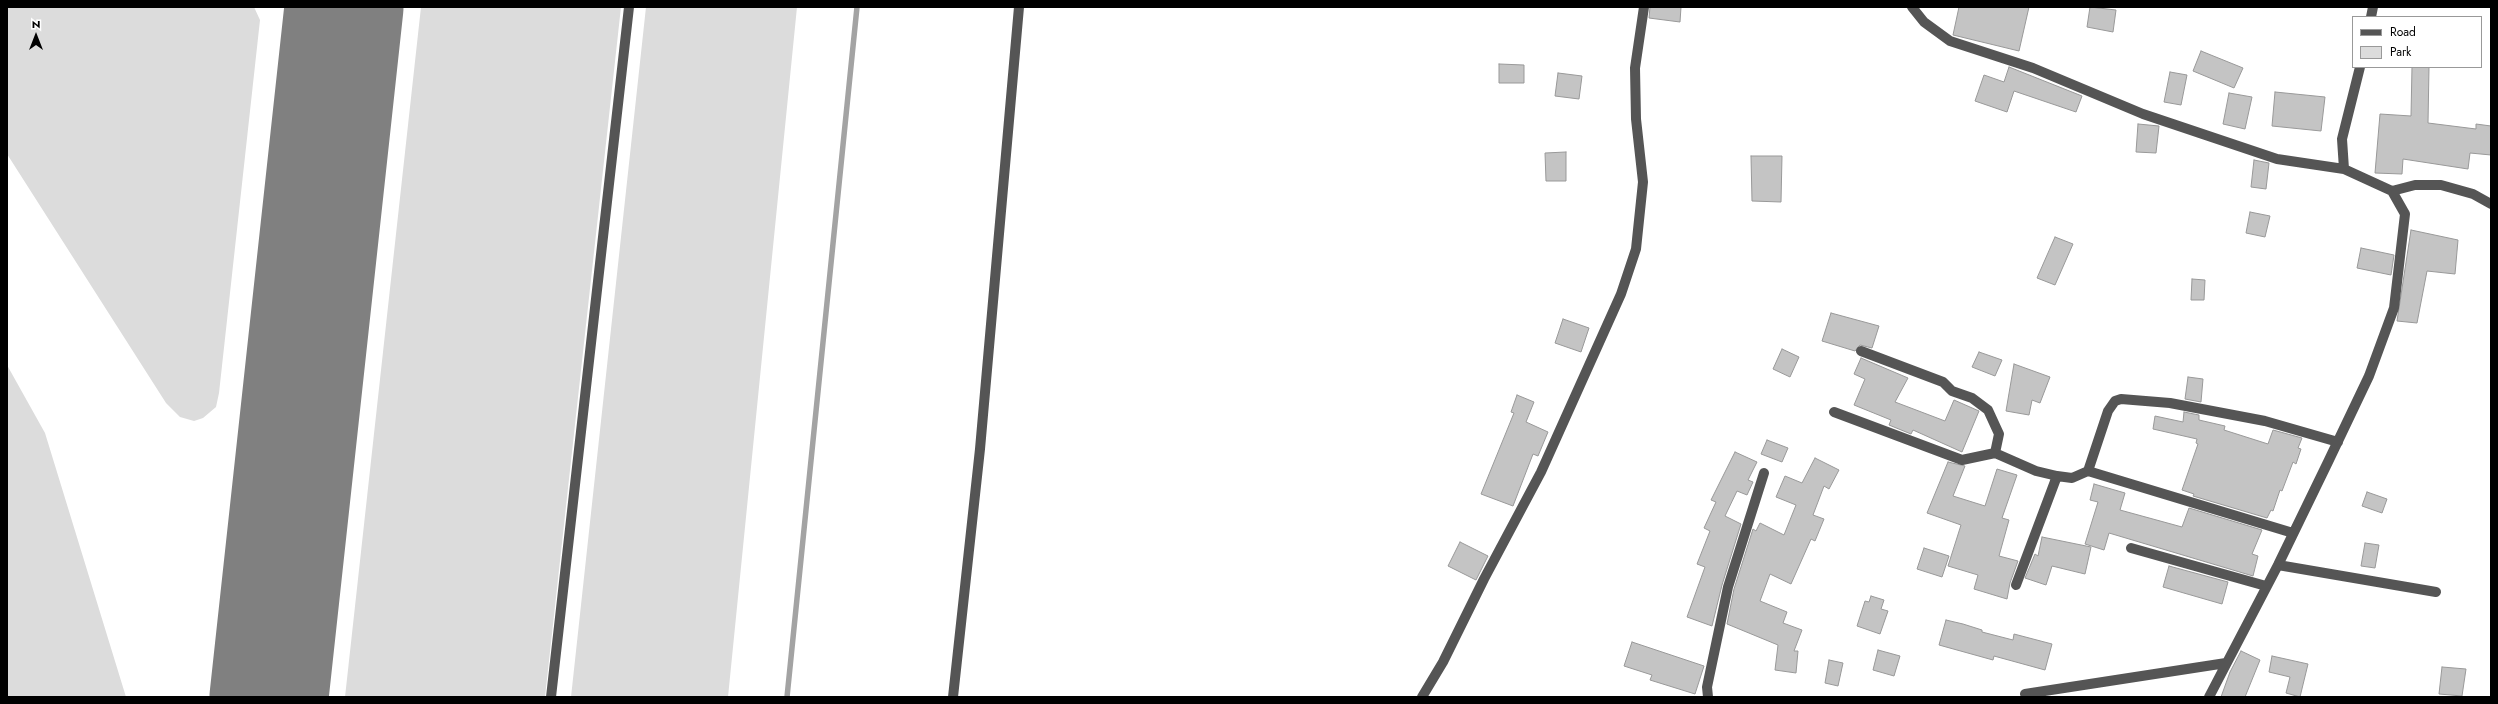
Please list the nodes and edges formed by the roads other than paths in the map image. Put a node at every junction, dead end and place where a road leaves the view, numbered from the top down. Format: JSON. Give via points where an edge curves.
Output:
{"nodes":[{"id":1,"x":629,"y":7,"type":"edge"},
{"id":2,"x":1019,"y":7,"type":"edge"},
{"id":3,"x":1644,"y":7,"type":"edge"},
{"id":4,"x":1912,"y":7,"type":"edge"},
{"id":5,"x":2360,"y":68,"type":"edge"},
{"id":6,"x":2344,"y":168,"type":"junction"},
{"id":7,"x":2392,"y":191,"type":"junction"},
{"id":8,"x":2491,"y":204,"type":"edge"},
{"id":9,"x":1861,"y":351,"type":"dead end"},
{"id":10,"x":1834,"y":412,"type":"dead end"},
{"id":11,"x":2338,"y":442,"type":"junction"},
{"id":12,"x":1995,"y":453,"type":"junction"},
{"id":13,"x":2088,"y":471,"type":"junction"},
{"id":14,"x":1764,"y":473,"type":"dead end"},
{"id":15,"x":2057,"y":476,"type":"junction"},
{"id":16,"x":2293,"y":533,"type":"junction"},
{"id":17,"x":2131,"y":548,"type":"dead end"},
{"id":18,"x":2278,"y":565,"type":"junction"},
{"id":19,"x":2016,"y":585,"type":"dead end"},
{"id":20,"x":2266,"y":586,"type":"junction"},
{"id":21,"x":2436,"y":592,"type":"dead end"},
{"id":22,"x":2226,"y":663,"type":"junction"},
{"id":23,"x":2025,"y":694,"type":"dead end"},
{"id":24,"x":551,"y":697,"type":"edge"},
{"id":25,"x":953,"y":697,"type":"edge"},
{"id":26,"x":1422,"y":697,"type":"edge"},
{"id":27,"x":1708,"y":697,"type":"edge"},
{"id":28,"x":2208,"y":697,"type":"edge"}],
"edges":[{"from":1,"to":24,"type":"street"},
{"from":2,"to":25,"type":"street","via":[[980,449]]},
{"from":3,"to":26,"type":"street","via":[[1635,68],[1636,119],[1643,182],[1636,249],[1621,294],[1541,472],[1443,662]]},
{"from":4,"to":6,"type":"street","via":[[1924,22],[1950,41],[2033,68],[2143,114],[2277,159]]},
{"from":5,"to":6,"type":"street","via":[[2342,140]]},
{"from":6,"to":7,"type":"street"},
{"from":7,"to":8,"type":"street","via":[[2415,185],[2441,185],[2473,194]]},
{"from":7,"to":11,"type":"street","via":[[2405,214],[2394,308],[2369,376]]},
{"from":9,"to":12,"type":"street","via":[[1943,382],[1952,391],[1972,398],[1988,410],[1999,434]]},
{"from":10,"to":12,"type":"street","via":[[1962,460]]},
{"from":11,"to":13,"type":"street","via":[[2265,421],[2170,403],[2120,399],[2115,401],[2108,411]]},
{"from":11,"to":16,"type":"street"},
{"from":12,"to":15,"type":"street","via":[[2036,471]]},
{"from":13,"to":15,"type":"street","via":[[2072,478]]},
{"from":13,"to":16,"type":"street"},
{"from":14,"to":27,"type":"street","via":[[1728,587],[1707,687]]},
{"from":15,"to":19,"type":"street"},
{"from":16,"to":18,"type":"street"},
{"from":17,"to":20,"type":"street"},
{"from":18,"to":20,"type":"street"},
{"from":18,"to":21,"type":"street"},
{"from":20,"to":22,"type":"street"},
{"from":22,"to":23,"type":"street"},
{"from":22,"to":28,"type":"street"}]}
